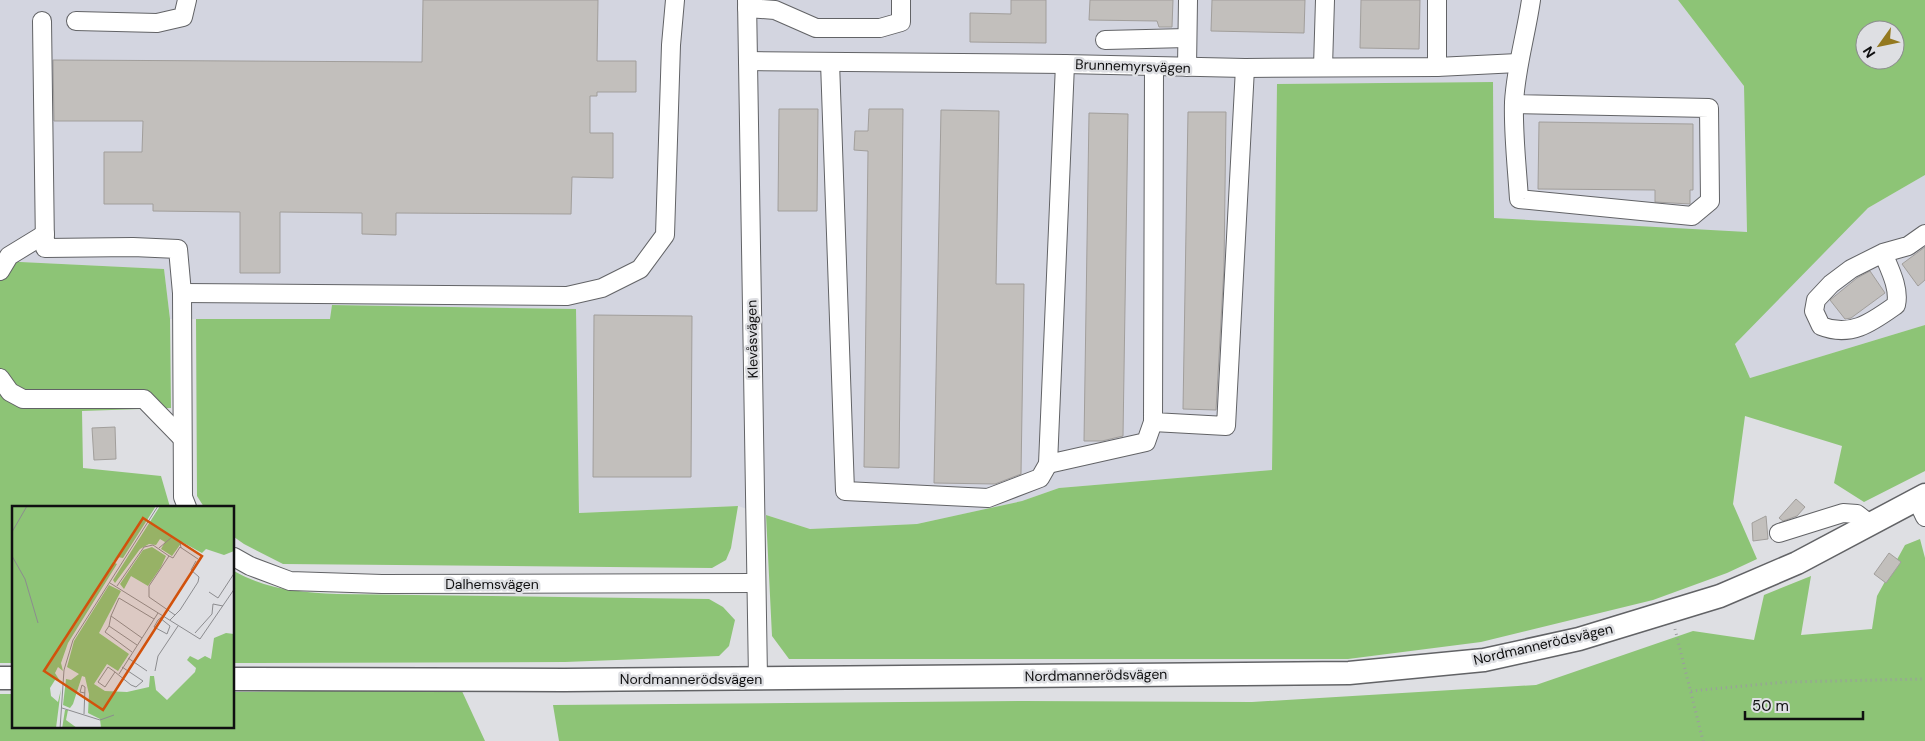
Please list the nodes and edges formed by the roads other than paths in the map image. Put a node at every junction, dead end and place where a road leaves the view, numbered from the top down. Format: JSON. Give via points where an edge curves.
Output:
{"nodes":[{"id":1,"x":187,"y":0,"type":"edge"},
{"id":2,"x":675,"y":0,"type":"edge"},
{"id":3,"x":901,"y":0,"type":"edge"},
{"id":4,"x":1188,"y":0,"type":"edge"},
{"id":5,"x":1325,"y":0,"type":"edge"},
{"id":6,"x":1437,"y":0,"type":"edge"},
{"id":7,"x":1530,"y":0,"type":"edge"},
{"id":8,"x":747,"y":4,"type":"edge"},
{"id":9,"x":789,"y":8,"type":"edge"},
{"id":10,"x":42,"y":21,"type":"dead end"},
{"id":11,"x":76,"y":21,"type":"dead end"},
{"id":12,"x":1187,"y":38,"type":"junction"},
{"id":13,"x":1105,"y":40,"type":"dead end"},
{"id":14,"x":748,"y":61,"type":"junction"},
{"id":15,"x":830,"y":62,"type":"junction"},
{"id":16,"x":1518,"y":63,"type":"junction"},
{"id":17,"x":1066,"y":64,"type":"junction"},
{"id":18,"x":1154,"y":66,"type":"junction"},
{"id":19,"x":1187,"y":67,"type":"junction"},
{"id":20,"x":1324,"y":67,"type":"junction"},
{"id":21,"x":1436,"y":67,"type":"junction"},
{"id":22,"x":1246,"y":68,"type":"junction"},
{"id":23,"x":1514,"y":104,"type":"junction"},
{"id":24,"x":45,"y":234,"type":"junction"},
{"id":25,"x":1925,"y":234,"type":"edge"},
{"id":26,"x":1883,"y":253,"type":"junction"},
{"id":27,"x":0,"y":271,"type":"edge"},
{"id":28,"x":182,"y":293,"type":"junction"},
{"id":29,"x":0,"y":378,"type":"edge"},
{"id":30,"x":1153,"y":422,"type":"junction"},
{"id":31,"x":182,"y":438,"type":"junction"},
{"id":32,"x":1048,"y":464,"type":"junction"},
{"id":33,"x":1922,"y":504,"type":"edge"},
{"id":34,"x":187,"y":506,"type":"edge"},
{"id":35,"x":1871,"y":524,"type":"junction"},
{"id":36,"x":1779,"y":533,"type":"dead end"},
{"id":37,"x":235,"y":558,"type":"edge"},
{"id":38,"x":755,"y":583,"type":"junction"},
{"id":39,"x":758,"y":678,"type":"junction"},
{"id":40,"x":235,"y":679,"type":"edge"}],
"edges":[{"from":1,"to":11,"type":"street","via":[[183,18],[157,23]]},
{"from":2,"to":28,"type":"street","via":[[665,235],[640,269],[602,288],[567,296]]},
{"from":3,"to":9,"type":"street","via":[[901,22],[880,28],[816,28]]},
{"from":4,"to":12,"type":"street"},
{"from":5,"to":20,"type":"street"},
{"from":6,"to":21,"type":"street"},
{"from":7,"to":16,"type":"street","via":[[1526,36]]},
{"from":8,"to":9,"type":"street","via":[[775,10]]},
{"from":8,"to":14,"type":"street","name":"Klevåsvägen"},
{"from":10,"to":24,"type":"street"},
{"from":12,"to":13,"type":"street"},
{"from":12,"to":19,"type":"street"},
{"from":14,"to":15,"type":"street","name":"Brunnemyrsvägen"},
{"from":14,"to":38,"type":"street","name":"Klevåsvägen"},
{"from":15,"to":17,"type":"street","name":"Brunnemyrsvägen"},
{"from":15,"to":32,"type":"street","via":[[845,491],[988,498],[1040,478]]},
{"from":16,"to":21,"type":"street","name":"Brunnemyrsvägen"},
{"from":16,"to":23,"type":"street"},
{"from":17,"to":18,"type":"street","name":"Brunnemyrsvägen"},
{"from":17,"to":32,"type":"street"},
{"from":18,"to":19,"type":"street","name":"Brunnemyrsvägen"},
{"from":18,"to":30,"type":"street"},
{"from":19,"to":22,"type":"street","name":"Brunnemyrsvägen"},
{"from":20,"to":21,"type":"street","name":"Brunnemyrsvägen"},
{"from":20,"to":22,"type":"street","name":"Brunnemyrsvägen"},
{"from":22,"to":30,"type":"street","via":[[1226,426]]},
{"from":23,"to":23,"type":"street","via":[[1519,198],[1692,216],[1710,201],[1709,108]]},
{"from":24,"to":27,"type":"street","via":[[9,256]]},
{"from":24,"to":28,"type":"street","via":[[45,248],[178,249]]},
{"from":25,"to":26,"type":"street","via":[[1908,246]]},
{"from":26,"to":26,"type":"street","via":[[1851,269],[1830,284],[1816,300],[1814,310],[1821,326],[1834,331],[1857,329],[1896,305],[1898,298],[1894,279]]},
{"from":28,"to":31,"type":"street"},
{"from":29,"to":31,"type":"street","via":[[10,392],[23,399],[144,399]]},
{"from":30,"to":32,"type":"street","via":[[1146,442]]},
{"from":31,"to":34,"type":"street","via":[[183,497]]},
{"from":33,"to":35,"type":"main road","name":"Nordmannerödsvägen"},
{"from":35,"to":36,"type":"street","via":[[1857,514],[1843,513]]},
{"from":35,"to":39,"type":"main road","name":"Nordmannerödsvägen","via":[[1720,596],[1578,639],[1484,660],[1349,673]]},
{"from":37,"to":38,"type":"street","name":"Dalhemsvägen","via":[[290,581],[382,584]]},
{"from":38,"to":39,"type":"street","name":"Klevåsvägen"},
{"from":39,"to":40,"type":"main road","name":"Nordmannerödsvägen"}]}
